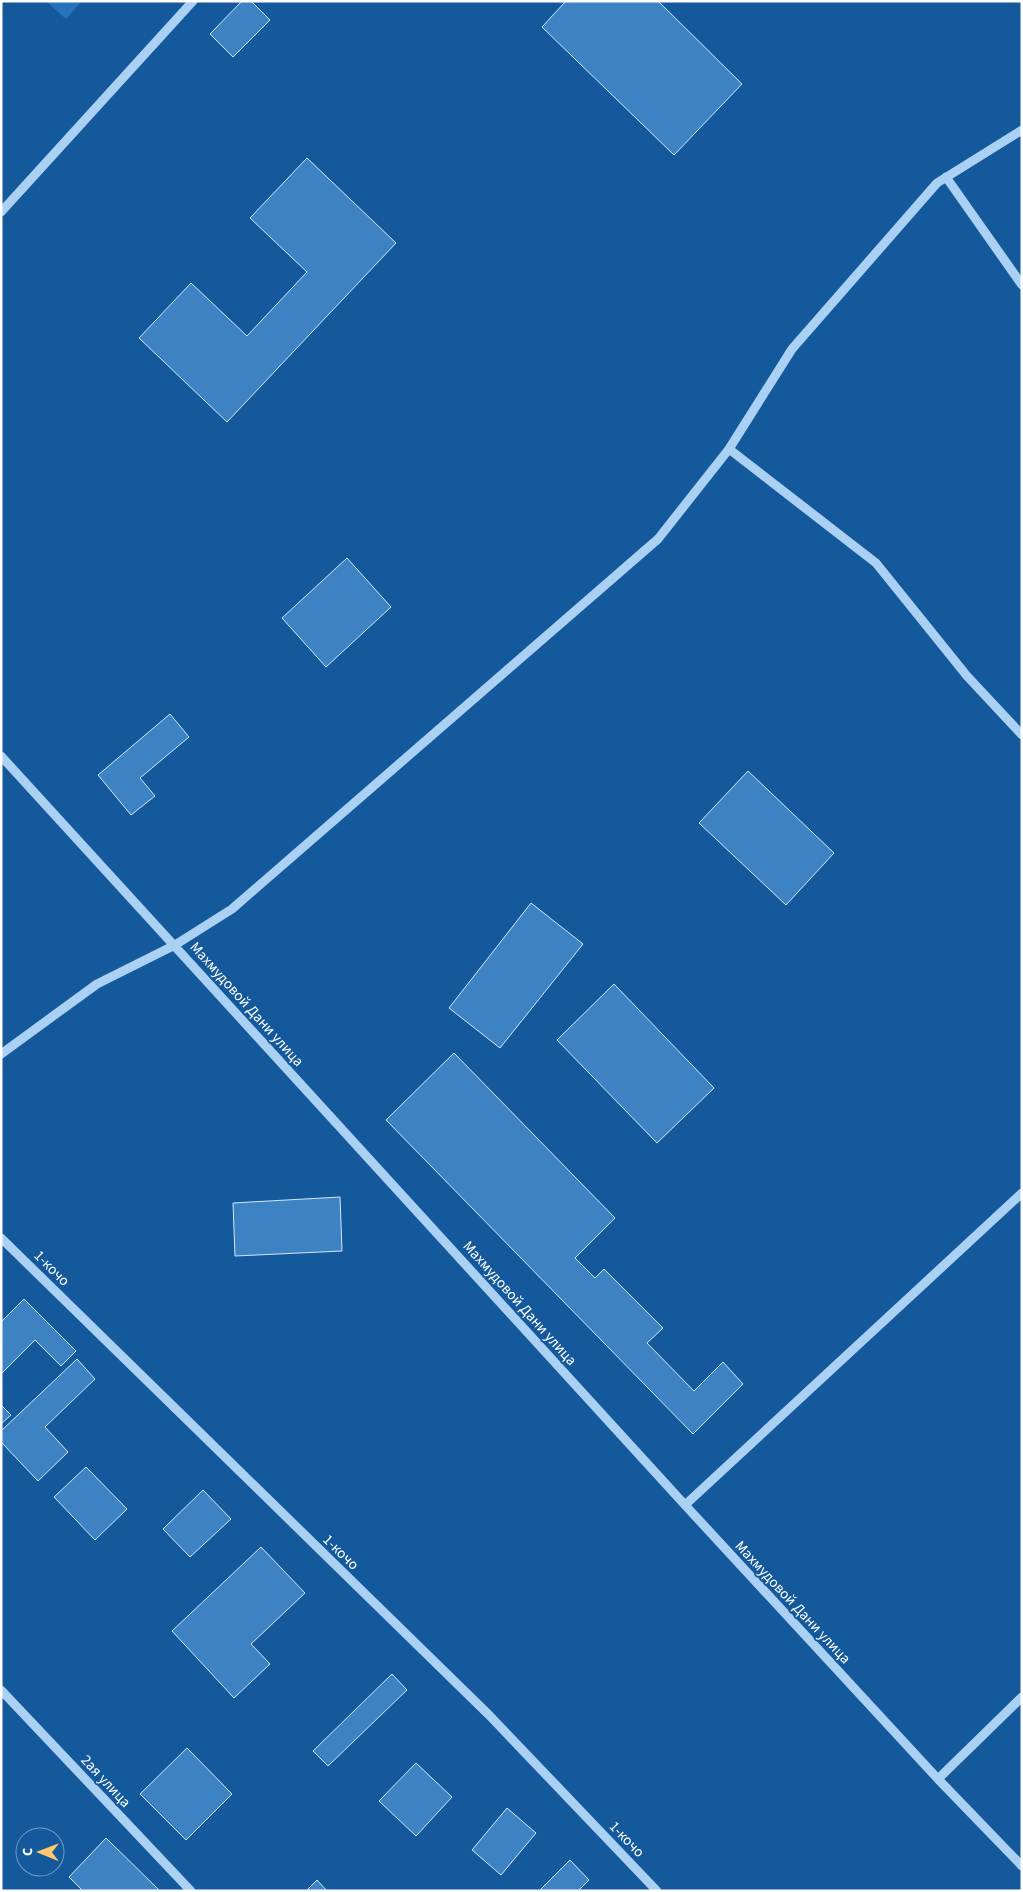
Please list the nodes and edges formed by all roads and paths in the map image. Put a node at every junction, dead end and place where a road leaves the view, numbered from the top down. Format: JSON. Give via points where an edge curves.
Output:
{"nodes":[{"id":1,"x":193,"y":1,"type":"edge"},
{"id":2,"x":1022,"y":130,"type":"edge"},
{"id":3,"x":946,"y":178,"type":"junction"},
{"id":4,"x":1,"y":212,"type":"edge"},
{"id":5,"x":1022,"y":285,"type":"edge"},
{"id":6,"x":729,"y":449,"type":"junction"},
{"id":7,"x":1022,"y":735,"type":"edge"},
{"id":8,"x":1,"y":756,"type":"edge"},
{"id":9,"x":176,"y":945,"type":"junction"},
{"id":10,"x":1,"y":1054,"type":"edge"},
{"id":11,"x":1022,"y":1193,"type":"edge"},
{"id":12,"x":1,"y":1238,"type":"edge"},
{"id":13,"x":685,"y":1505,"type":"junction"},
{"id":14,"x":1,"y":1690,"type":"edge"},
{"id":15,"x":1022,"y":1697,"type":"edge"},
{"id":16,"x":938,"y":1779,"type":"junction"},
{"id":17,"x":1022,"y":1866,"type":"edge"},
{"id":18,"x":191,"y":1891,"type":"edge"},
{"id":19,"x":657,"y":1891,"type":"edge"}],
"edges":[{"from":1,"to":4,"type":"street"},
{"from":2,"to":3,"type":"street"},
{"from":3,"to":5,"type":"street"},
{"from":3,"to":6,"type":"street","via":[[937,183],[792,349]]},
{"from":6,"to":7,"type":"street","via":[[876,563],[967,676]]},
{"from":6,"to":9,"type":"street","via":[[658,540],[232,909]]},
{"from":8,"to":9,"type":"street","name":"Махмудовой Дани улица"},
{"from":9,"to":10,"type":"street","via":[[97,984]]},
{"from":9,"to":13,"type":"street","name":"Махмудовой Дани улица"},
{"from":11,"to":13,"type":"street"},
{"from":12,"to":19,"type":"street","name":"1-кочо","via":[[489,1714]]},
{"from":13,"to":16,"type":"street","name":"Махмудовой Дани улица"},
{"from":14,"to":18,"type":"street","name":"2ая улица"},
{"from":15,"to":16,"type":"street"},
{"from":16,"to":17,"type":"street","name":"Махмудовой Дани улица"}]}
